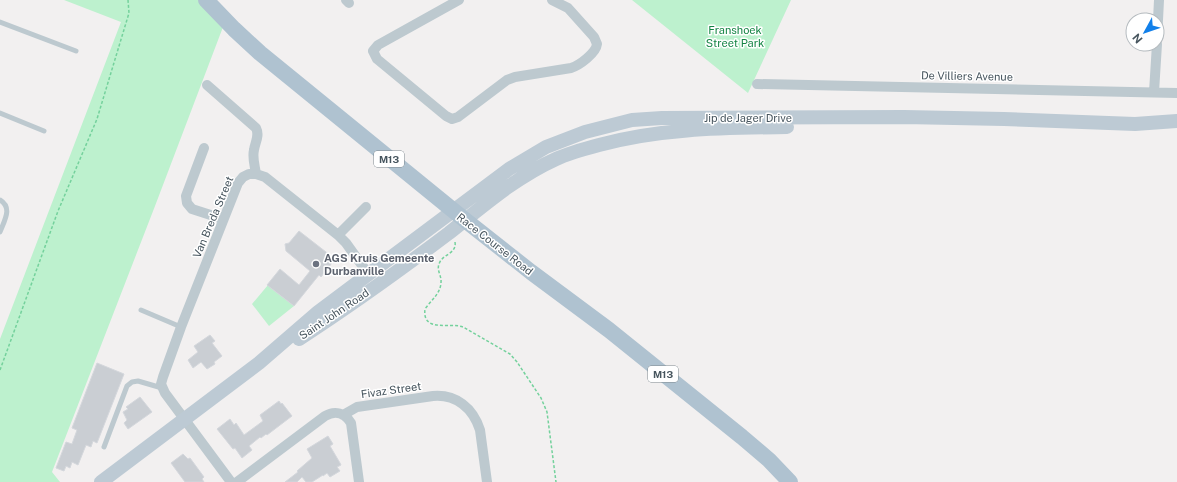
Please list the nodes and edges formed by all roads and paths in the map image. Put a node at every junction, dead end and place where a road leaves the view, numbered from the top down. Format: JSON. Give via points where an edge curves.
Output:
{"nodes":[{"id":1,"x":128,"y":0,"type":"edge"},
{"id":2,"x":206,"y":0,"type":"edge"},
{"id":3,"x":460,"y":0,"type":"edge"},
{"id":4,"x":552,"y":0,"type":"edge"},
{"id":5,"x":1159,"y":0,"type":"edge"},
{"id":6,"x":1158,"y":12,"type":"edge"},
{"id":7,"x":0,"y":22,"type":"edge"},
{"id":8,"x":76,"y":51,"type":"dead end"},
{"id":9,"x":1156,"y":52,"type":"edge"},
{"id":10,"x":756,"y":84,"type":"dead end"},
{"id":11,"x":207,"y":85,"type":"dead end"},
{"id":12,"x":1154,"y":92,"type":"junction"},
{"id":13,"x":1177,"y":93,"type":"edge"},
{"id":14,"x":0,"y":114,"type":"edge"},
{"id":15,"x":1177,"y":121,"type":"edge"},
{"id":16,"x":1135,"y":124,"type":"junction"},
{"id":17,"x":1177,"y":128,"type":"edge"},
{"id":18,"x":44,"y":131,"type":"dead end"},
{"id":19,"x":204,"y":148,"type":"dead end"},
{"id":20,"x":256,"y":174,"type":"junction"},
{"id":21,"x":0,"y":200,"type":"edge"},
{"id":22,"x":366,"y":207,"type":"dead end"},
{"id":23,"x":459,"y":216,"type":"junction"},
{"id":24,"x":223,"y":219,"type":"junction"},
{"id":25,"x":0,"y":232,"type":"edge"},
{"id":26,"x":338,"y":235,"type":"junction"},
{"id":27,"x":454,"y":240,"type":"dead end"},
{"id":28,"x":369,"y":275,"type":"junction"},
{"id":29,"x":141,"y":310,"type":"dead end"},
{"id":30,"x":181,"y":327,"type":"junction"},
{"id":31,"x":259,"y":363,"type":"junction"},
{"id":32,"x":0,"y":370,"type":"edge"},
{"id":33,"x":162,"y":388,"type":"junction"},
{"id":34,"x":343,"y":415,"type":"junction"},
{"id":35,"x":184,"y":419,"type":"junction"},
{"id":36,"x":104,"y":447,"type":"dead end"},
{"id":37,"x":101,"y":482,"type":"edge"},
{"id":38,"x":231,"y":482,"type":"edge"},
{"id":39,"x":237,"y":482,"type":"edge"},
{"id":40,"x":359,"y":482,"type":"edge"},
{"id":41,"x":487,"y":482,"type":"edge"},
{"id":42,"x":556,"y":482,"type":"edge"},
{"id":43,"x":790,"y":482,"type":"edge"}],
"edges":[{"from":1,"to":32,"type":"path","via":[[129,13],[98,119],[58,211]]},
{"from":2,"to":23,"type":"main road","name":"Race Course Road","number":"M13","via":[[260,53]]},
{"from":3,"to":4,"type":"street","via":[[378,45],[373,52],[377,59],[452,119],[507,80],[571,68],[595,50],[597,44],[594,37],[568,8]]},
{"from":5,"to":6,"type":"street"},
{"from":7,"to":8,"type":"lane"},
{"from":9,"to":12,"type":"street"},
{"from":10,"to":12,"type":"street","name":"De Villiers Avenue"},
{"from":11,"to":20,"type":"street","via":[[254,124],[258,134],[253,158]]},
{"from":12,"to":13,"type":"street","name":"De Villiers Avenue"},
{"from":14,"to":18,"type":"lane"},
{"from":15,"to":16,"type":"main road","name":"Jip de Jager Drive"},
{"from":16,"to":17,"type":"main road","name":"Jip de Jager Drive"},
{"from":16,"to":23,"type":"main road","name":"Jip de Jager Drive","via":[[1068,122],[1024,125],[726,128],[644,135],[619,139],[556,159],[527,174],[488,202]]},
{"from":19,"to":24,"type":"street","via":[[186,196],[187,203],[192,209]]},
{"from":20,"to":24,"type":"street","name":"Van Breda Street","via":[[249,174],[240,180]]},
{"from":20,"to":26,"type":"street","via":[[264,177]]},
{"from":21,"to":25,"type":"lane","via":[[7,209]]},
{"from":22,"to":26,"type":"street"},
{"from":23,"to":28,"type":"main road","name":"Saint John Road"},
{"from":23,"to":31,"type":"main road","name":"Saint John Road","via":[[382,281],[319,326]]},
{"from":23,"to":43,"type":"main road","name":"Race Course Road","number":"M13","via":[[609,330],[742,436]]},
{"from":24,"to":30,"type":"street","name":"Van Breda Street"},
{"from":26,"to":28,"type":"street"},
{"from":27,"to":42,"type":"path","via":[[454,250],[440,260],[438,265],[440,288],[424,309],[426,318],[434,325],[463,327],[514,358],[545,405]]},
{"from":28,"to":31,"type":"main road","name":"Saint John Road","via":[[318,312]]},
{"from":29,"to":30,"type":"lane"},
{"from":30,"to":33,"type":"street","name":"Van Breda Street","via":[[162,377]]},
{"from":31,"to":35,"type":"main road","name":"Saint John Road"},
{"from":33,"to":35,"type":"street"},
{"from":33,"to":36,"type":"lane","via":[[138,382],[132,382],[127,386]]},
{"from":34,"to":39,"type":"street","name":"Fivaz Street","via":[[334,413],[325,416]]},
{"from":34,"to":40,"type":"street","via":[[352,427]]},
{"from":34,"to":41,"type":"street","name":"Fivaz Street","via":[[357,407],[433,396],[457,400],[467,407],[478,423]]},
{"from":35,"to":37,"type":"main road","name":"Saint John Road"},
{"from":35,"to":38,"type":"street"}]}
